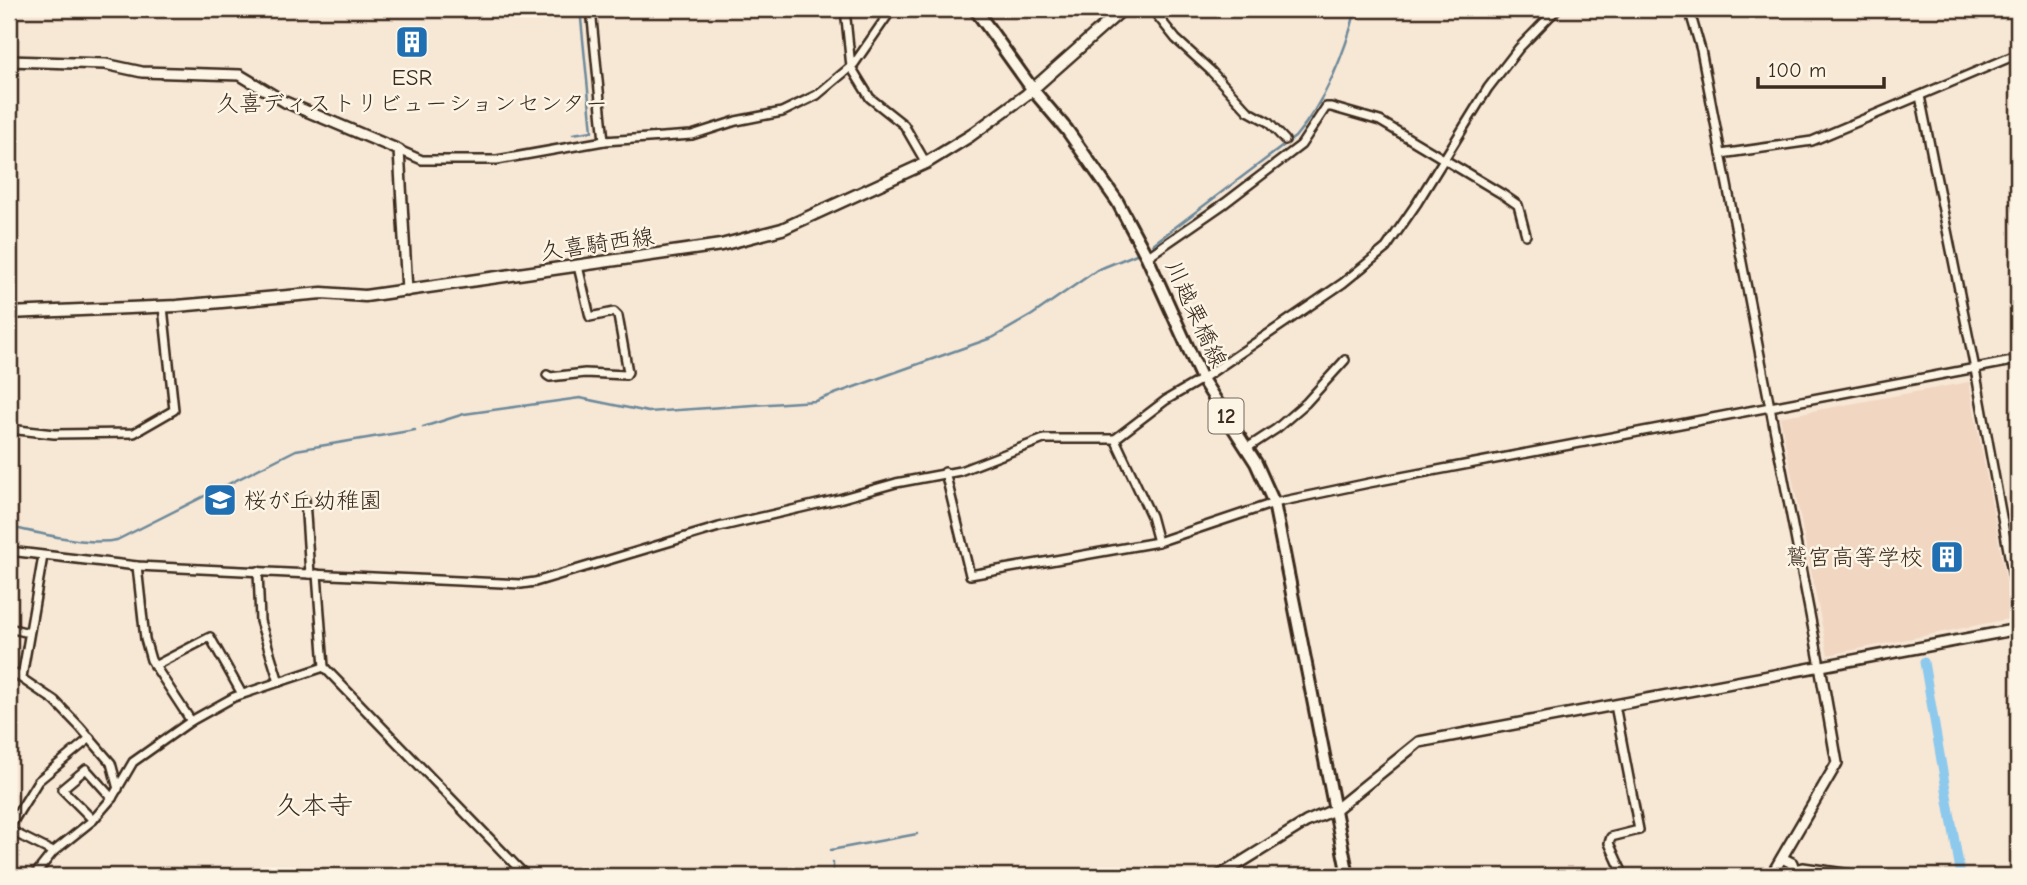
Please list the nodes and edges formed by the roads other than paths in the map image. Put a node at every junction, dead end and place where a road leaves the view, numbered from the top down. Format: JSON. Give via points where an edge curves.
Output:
{"nodes":[{"id":1,"x":591,"y":9,"type":"edge"},
{"id":2,"x":845,"y":9,"type":"edge"},
{"id":3,"x":892,"y":9,"type":"edge"},
{"id":4,"x":975,"y":9,"type":"edge"},
{"id":5,"x":1123,"y":9,"type":"edge"},
{"id":6,"x":1152,"y":9,"type":"edge"},
{"id":7,"x":1557,"y":9,"type":"edge"},
{"id":8,"x":1689,"y":9,"type":"edge"},
{"id":9,"x":2018,"y":54,"type":"edge"},
{"id":10,"x":9,"y":61,"type":"edge"},
{"id":11,"x":851,"y":66,"type":"junction"},
{"id":12,"x":1033,"y":89,"type":"junction"},
{"id":13,"x":1920,"y":96,"type":"junction"},
{"id":14,"x":1285,"y":140,"type":"dead end"},
{"id":15,"x":604,"y":141,"type":"junction"},
{"id":16,"x":399,"y":150,"type":"junction"},
{"id":17,"x":1721,"y":154,"type":"junction"},
{"id":18,"x":1443,"y":159,"type":"junction"},
{"id":19,"x":926,"y":163,"type":"junction"},
{"id":20,"x":1526,"y":235,"type":"dead end"},
{"id":21,"x":1147,"y":257,"type":"junction"},
{"id":22,"x":578,"y":267,"type":"junction"},
{"id":23,"x":407,"y":291,"type":"junction"},
{"id":24,"x":163,"y":307,"type":"junction"},
{"id":25,"x":9,"y":313,"type":"edge"},
{"id":26,"x":1345,"y":360,"type":"dead end"},
{"id":27,"x":2018,"y":360,"type":"edge"},
{"id":28,"x":1975,"y":369,"type":"junction"},
{"id":29,"x":547,"y":375,"type":"dead end"},
{"id":30,"x":1202,"y":379,"type":"junction"},
{"id":31,"x":1771,"y":408,"type":"junction"},
{"id":32,"x":9,"y":429,"type":"edge"},
{"id":33,"x":1115,"y":439,"type":"junction"},
{"id":34,"x":1247,"y":448,"type":"junction"},
{"id":35,"x":945,"y":472,"type":"junction"},
{"id":36,"x":305,"y":500,"type":"dead end"},
{"id":37,"x":1274,"y":503,"type":"junction"},
{"id":38,"x":1158,"y":542,"type":"junction"},
{"id":39,"x":9,"y":551,"type":"edge"},
{"id":40,"x":43,"y":556,"type":"junction"},
{"id":41,"x":137,"y":566,"type":"junction"},
{"id":42,"x":258,"y":571,"type":"junction"},
{"id":43,"x":314,"y":574,"type":"junction"},
{"id":44,"x":2018,"y":605,"type":"edge"},
{"id":45,"x":9,"y":628,"type":"edge"},
{"id":46,"x":2018,"y":629,"type":"edge"},
{"id":47,"x":29,"y":633,"type":"junction"},
{"id":48,"x":155,"y":666,"type":"junction"},
{"id":49,"x":1820,"y":666,"type":"junction"},
{"id":50,"x":324,"y":667,"type":"junction"},
{"id":51,"x":9,"y":670,"type":"edge"},
{"id":52,"x":22,"y":677,"type":"junction"},
{"id":53,"x":279,"y":682,"type":"junction"},
{"id":54,"x":242,"y":694,"type":"junction"},
{"id":55,"x":1615,"y":705,"type":"junction"},
{"id":56,"x":191,"y":721,"type":"junction"},
{"id":57,"x":90,"y":738,"type":"junction"},
{"id":58,"x":118,"y":789,"type":"junction"},
{"id":59,"x":112,"y":798,"type":"junction"},
{"id":60,"x":1336,"y":809,"type":"junction"},
{"id":61,"x":93,"y":820,"type":"junction"},
{"id":62,"x":9,"y":829,"type":"edge"},
{"id":63,"x":53,"y":852,"type":"junction"},
{"id":64,"x":1782,"y":858,"type":"junction"},
{"id":65,"x":1795,"y":872,"type":"edge"},
{"id":66,"x":34,"y":876,"type":"edge"},
{"id":67,"x":526,"y":876,"type":"edge"},
{"id":68,"x":1219,"y":876,"type":"edge"},
{"id":69,"x":1348,"y":876,"type":"edge"},
{"id":70,"x":1624,"y":876,"type":"edge"},
{"id":71,"x":1771,"y":876,"type":"edge"},
{"id":72,"x":1865,"y":876,"type":"edge"}],
"edges":[{"from":1,"to":15,"type":"street"},
{"from":2,"to":11,"type":"street"},
{"from":3,"to":11,"type":"street"},
{"from":4,"to":12,"type":"main road","name":"川越栗橋線","number":"12"},
{"from":5,"to":12,"type":"main road","name":"久喜騎西線"},
{"from":6,"to":14,"type":"street","via":[[1248,111],[1268,122]]},
{"from":7,"to":18,"type":"street","via":[[1488,88]]},
{"from":8,"to":17,"type":"street"},
{"from":9,"to":13,"type":"street"},
{"from":10,"to":16,"type":"street","via":[[240,75],[285,102]]},
{"from":11,"to":15,"type":"street","via":[[817,95],[782,112],[692,135]]},
{"from":11,"to":19,"type":"street","via":[[870,98],[904,125]]},
{"from":12,"to":19,"type":"main road","name":"久喜騎西線"},
{"from":12,"to":21,"type":"main road","name":"川越栗橋線","number":"12","via":[[1103,178]]},
{"from":13,"to":17,"type":"street","via":[[1812,141]]},
{"from":13,"to":28,"type":"street"},
{"from":15,"to":16,"type":"street","via":[[497,160],[422,160]]},
{"from":16,"to":23,"type":"street"},
{"from":17,"to":31,"type":"street"},
{"from":18,"to":20,"type":"street","via":[[1518,205]]},
{"from":18,"to":21,"type":"street","via":[[1381,121],[1326,107],[1301,145]]},
{"from":18,"to":30,"type":"street","via":[[1386,248],[1343,284]]},
{"from":19,"to":22,"type":"main road","name":"久喜騎西線","via":[[782,229],[721,245]]},
{"from":21,"to":30,"type":"main road","name":"川越栗橋線","number":"12"},
{"from":22,"to":23,"type":"main road","name":"久喜騎西線"},
{"from":22,"to":29,"type":"street","via":[[590,317],[614,312],[618,316],[628,372]]},
{"from":23,"to":24,"type":"main road","name":"久喜騎西線","via":[[365,296],[322,293]]},
{"from":24,"to":25,"type":"main road","name":"久喜騎西線"},
{"from":24,"to":32,"type":"street","via":[[174,410],[134,433],[54,434]]},
{"from":26,"to":34,"type":"street","via":[[1306,403]]},
{"from":27,"to":28,"type":"street"},
{"from":28,"to":31,"type":"street"},
{"from":28,"to":44,"type":"street"},
{"from":30,"to":33,"type":"street"},
{"from":30,"to":34,"type":"main road","name":"川越栗橋線","number":"12"},
{"from":31,"to":37,"type":"street"},
{"from":31,"to":49,"type":"street"},
{"from":33,"to":35,"type":"street","via":[[1044,439],[960,471]]},
{"from":33,"to":38,"type":"street","via":[[1151,516]]},
{"from":34,"to":37,"type":"main road","name":"川越栗橋線","number":"12"},
{"from":35,"to":38,"type":"street","via":[[970,576]]},
{"from":35,"to":43,"type":"street","via":[[697,533],[536,582]]},
{"from":36,"to":43,"type":"street"},
{"from":37,"to":38,"type":"street"},
{"from":37,"to":60,"type":"main road","name":"川越栗橋線","number":"12"},
{"from":39,"to":40,"type":"street"},
{"from":40,"to":41,"type":"street"},
{"from":40,"to":47,"type":"street"},
{"from":41,"to":42,"type":"street"},
{"from":41,"to":48,"type":"street","via":[[145,639]]},
{"from":42,"to":43,"type":"street"},
{"from":42,"to":53,"type":"street","via":[[260,621]]},
{"from":43,"to":50,"type":"street"},
{"from":45,"to":47,"type":"street"},
{"from":46,"to":49,"type":"street"},
{"from":47,"to":52,"type":"street"},
{"from":48,"to":54,"type":"street","via":[[210,637]]},
{"from":48,"to":56,"type":"street"},
{"from":49,"to":55,"type":"street"},
{"from":49,"to":64,"type":"street","via":[[1838,763]]},
{"from":50,"to":53,"type":"street"},
{"from":50,"to":67,"type":"street"},
{"from":51,"to":52,"type":"street"},
{"from":52,"to":57,"type":"street","via":[[55,701]]},
{"from":53,"to":54,"type":"street"},
{"from":54,"to":56,"type":"street"},
{"from":55,"to":60,"type":"street","via":[[1419,742]]},
{"from":55,"to":70,"type":"street","via":[[1639,830],[1611,837],[1609,843]]},
{"from":56,"to":58,"type":"street","via":[[133,762]]},
{"from":57,"to":58,"type":"street","via":[[114,769]]},
{"from":57,"to":62,"type":"street","via":[[38,781]]},
{"from":58,"to":59,"type":"street"},
{"from":59,"to":61,"type":"street"},
{"from":59,"to":61,"type":"street","via":[[86,769],[62,789]]},
{"from":60,"to":68,"type":"street","via":[[1306,822]]},
{"from":60,"to":69,"type":"main road","name":"川越栗橋線","number":"12"},
{"from":61,"to":63,"type":"street"},
{"from":62,"to":63,"type":"street"},
{"from":63,"to":66,"type":"street"},
{"from":64,"to":65,"type":"street","via":[[1792,863]]},
{"from":64,"to":71,"type":"street"},
{"from":65,"to":72,"type":"street","via":[[1803,866]]}]}
